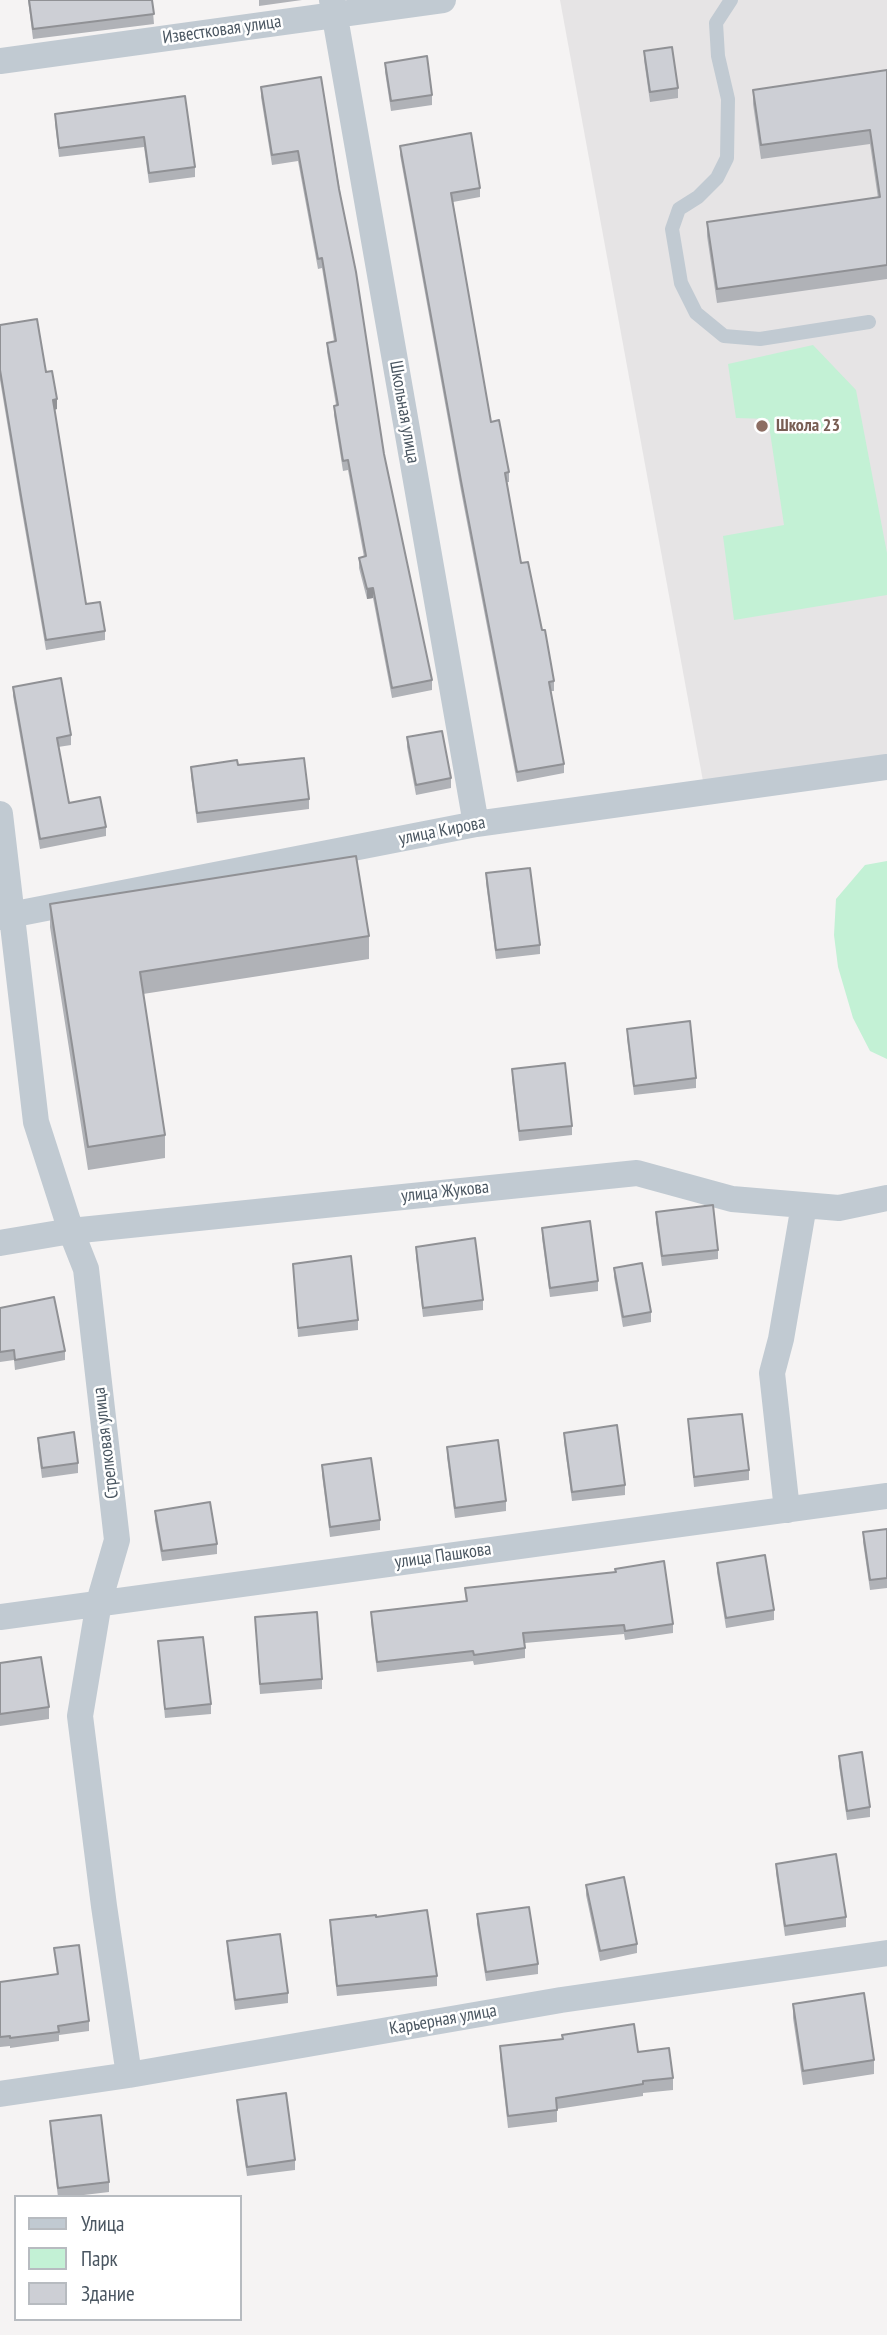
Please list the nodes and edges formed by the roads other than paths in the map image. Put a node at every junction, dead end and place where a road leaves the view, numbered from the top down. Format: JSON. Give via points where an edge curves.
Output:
{"nodes":[{"id":1,"x":443,"y":0,"type":"edge"},
{"id":2,"x":731,"y":0,"type":"edge"},
{"id":3,"x":333,"y":7,"type":"edge"},
{"id":4,"x":0,"y":61,"type":"edge"},
{"id":5,"x":869,"y":322,"type":"dead end"},
{"id":6,"x":887,"y":767,"type":"edge"},
{"id":7,"x":0,"y":814,"type":"edge"},
{"id":8,"x":476,"y":824,"type":"junction"},
{"id":9,"x":6,"y":916,"type":"edge"},
{"id":10,"x":887,"y":1198,"type":"edge"},
{"id":11,"x":804,"y":1205,"type":"junction"},
{"id":12,"x":71,"y":1231,"type":"junction"},
{"id":13,"x":0,"y":1243,"type":"edge"},
{"id":14,"x":887,"y":1496,"type":"edge"},
{"id":15,"x":787,"y":1510,"type":"junction"},
{"id":16,"x":99,"y":1602,"type":"junction"},
{"id":17,"x":0,"y":1617,"type":"edge"},
{"id":18,"x":887,"y":1953,"type":"edge"},
{"id":19,"x":129,"y":2075,"type":"junction"},
{"id":20,"x":0,"y":2094,"type":"edge"}],
"edges":[{"from":1,"to":3,"type":"street","name":"Известковая улица"},
{"from":2,"to":5,"type":"lane","via":[[716,23],[728,99],[727,158],[717,178],[679,209],[672,229],[681,283],[696,313],[724,336],[760,340]]},
{"from":3,"to":4,"type":"street","name":"Известковая улица"},
{"from":3,"to":8,"type":"street","name":"Школьная улица"},
{"from":6,"to":8,"type":"street","name":"улица Кирова"},
{"from":7,"to":9,"type":"street","name":"Стрелковая улица"},
{"from":8,"to":9,"type":"street","name":"улица Кирова"},
{"from":9,"to":12,"type":"street","name":"Стрелковая улица","via":[[36,1122]]},
{"from":10,"to":11,"type":"street","name":"улица Жукова","via":[[839,1208]]},
{"from":11,"to":12,"type":"street","name":"улица Жукова","via":[[732,1199],[636,1173]]},
{"from":11,"to":15,"type":"street","via":[[772,1373]]},
{"from":12,"to":13,"type":"street","name":"улица Жукова"},
{"from":12,"to":16,"type":"street","name":"Стрелковая улица","via":[[86,1269],[117,1540]]},
{"from":14,"to":15,"type":"street","name":"улица Пашкова"},
{"from":15,"to":16,"type":"street","name":"улица Пашкова"},
{"from":16,"to":17,"type":"street","name":"улица Пашкова"},
{"from":16,"to":19,"type":"street","name":"Стрелковая улица","via":[[80,1716]]},
{"from":18,"to":19,"type":"street","name":"Карьерная улица","via":[[561,2000]]},
{"from":19,"to":20,"type":"street","name":"Карьерная улица"}]}
